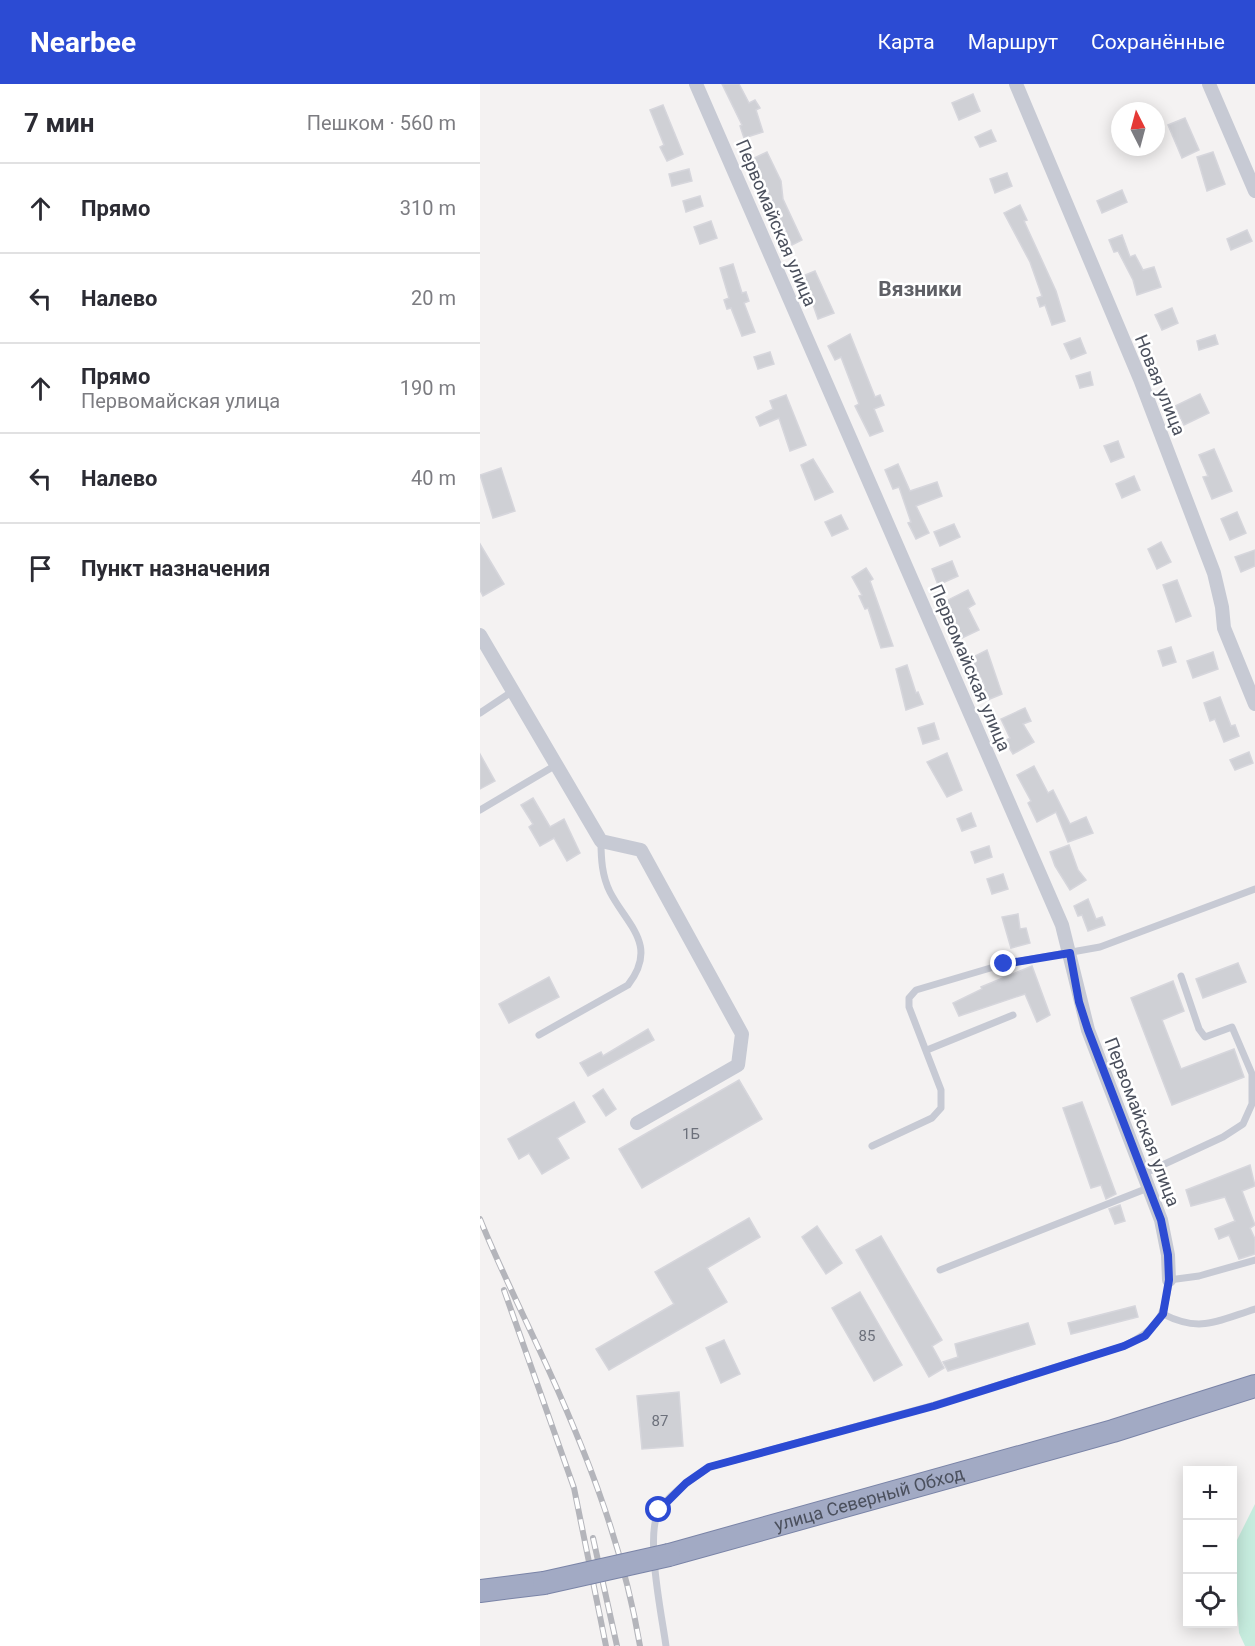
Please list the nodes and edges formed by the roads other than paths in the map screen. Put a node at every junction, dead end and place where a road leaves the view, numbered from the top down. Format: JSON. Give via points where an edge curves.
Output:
{"nodes":[{"id":1,"x":696,"y":84,"type":"edge"},
{"id":2,"x":1017,"y":84,"type":"edge"},
{"id":3,"x":1209,"y":84,"type":"edge"},
{"id":4,"x":1255,"y":191,"type":"edge"},
{"id":5,"x":480,"y":635,"type":"edge"},
{"id":6,"x":513,"y":691,"type":"junction"},
{"id":7,"x":1255,"y":704,"type":"edge"},
{"id":8,"x":480,"y":712,"type":"edge"},
{"id":9,"x":556,"y":765,"type":"junction"},
{"id":10,"x":480,"y":810,"type":"edge"},
{"id":11,"x":601,"y":841,"type":"junction"},
{"id":12,"x":1255,"y":889,"type":"edge"},
{"id":13,"x":1070,"y":953,"type":"junction"},
{"id":14,"x":1181,"y":976,"type":"dead end"},
{"id":15,"x":1013,"y":1015,"type":"dead end"},
{"id":16,"x":539,"y":1035,"type":"dead end"},
{"id":17,"x":927,"y":1050,"type":"junction"},
{"id":18,"x":637,"y":1123,"type":"dead end"},
{"id":19,"x":872,"y":1146,"type":"dead end"},
{"id":20,"x":1143,"y":1174,"type":"junction"},
{"id":21,"x":1148,"y":1188,"type":"junction"},
{"id":22,"x":1255,"y":1260,"type":"edge"},
{"id":23,"x":940,"y":1270,"type":"dead end"},
{"id":24,"x":1169,"y":1280,"type":"junction"},
{"id":25,"x":1255,"y":1310,"type":"edge"},
{"id":26,"x":1163,"y":1314,"type":"junction"},
{"id":27,"x":1255,"y":1386,"type":"edge"},
{"id":28,"x":480,"y":1591,"type":"edge"},
{"id":29,"x":666,"y":1646,"type":"edge"}],
"edges":[{"from":1,"to":13,"type":"street","name":"Первомайская улица","via":[[1057,914]]},
{"from":2,"to":7,"type":"street","name":"Новая улица","via":[[1144,390],[1214,573],[1224,628]]},
{"from":3,"to":4,"type":"street"},
{"from":5,"to":6,"type":"street"},
{"from":6,"to":8,"type":"lane"},
{"from":6,"to":9,"type":"street"},
{"from":9,"to":10,"type":"lane"},
{"from":9,"to":11,"type":"street"},
{"from":11,"to":16,"type":"lane","via":[[601,866],[610,893],[634,926],[642,954],[635,976],[628,985]]},
{"from":11,"to":18,"type":"street","via":[[641,850],[742,1034],[738,1065]]},
{"from":12,"to":13,"type":"lane","via":[[1100,947]]},
{"from":13,"to":17,"type":"lane","via":[[1004,964],[916,990],[909,998],[909,1007]]},
{"from":13,"to":20,"type":"street","name":"Первомайская улица","via":[[1088,1030]]},
{"from":14,"to":20,"type":"lane","via":[[1205,1037],[1232,1027],[1252,1074],[1252,1104],[1243,1124],[1223,1137]]},
{"from":15,"to":17,"type":"lane"},
{"from":17,"to":19,"type":"lane","via":[[941,1090],[941,1108],[932,1118]]},
{"from":20,"to":21,"type":"street","name":"Первомайская улица"},
{"from":21,"to":23,"type":"lane"},
{"from":21,"to":24,"type":"street","name":"Первомайская улица","via":[[1161,1220]]},
{"from":22,"to":24,"type":"lane"},
{"from":24,"to":26,"type":"lane"},
{"from":25,"to":26,"type":"lane","via":[[1194,1326]]},
{"from":26,"to":29,"type":"lane","via":[[1145,1336],[1124,1346],[934,1406],[709,1467],[659,1510],[652,1535]]},
{"from":27,"to":28,"type":"highway","name":"улица Северный Обход","bridge":true,"via":[[1113,1431],[669,1555],[544,1583]]}]}
